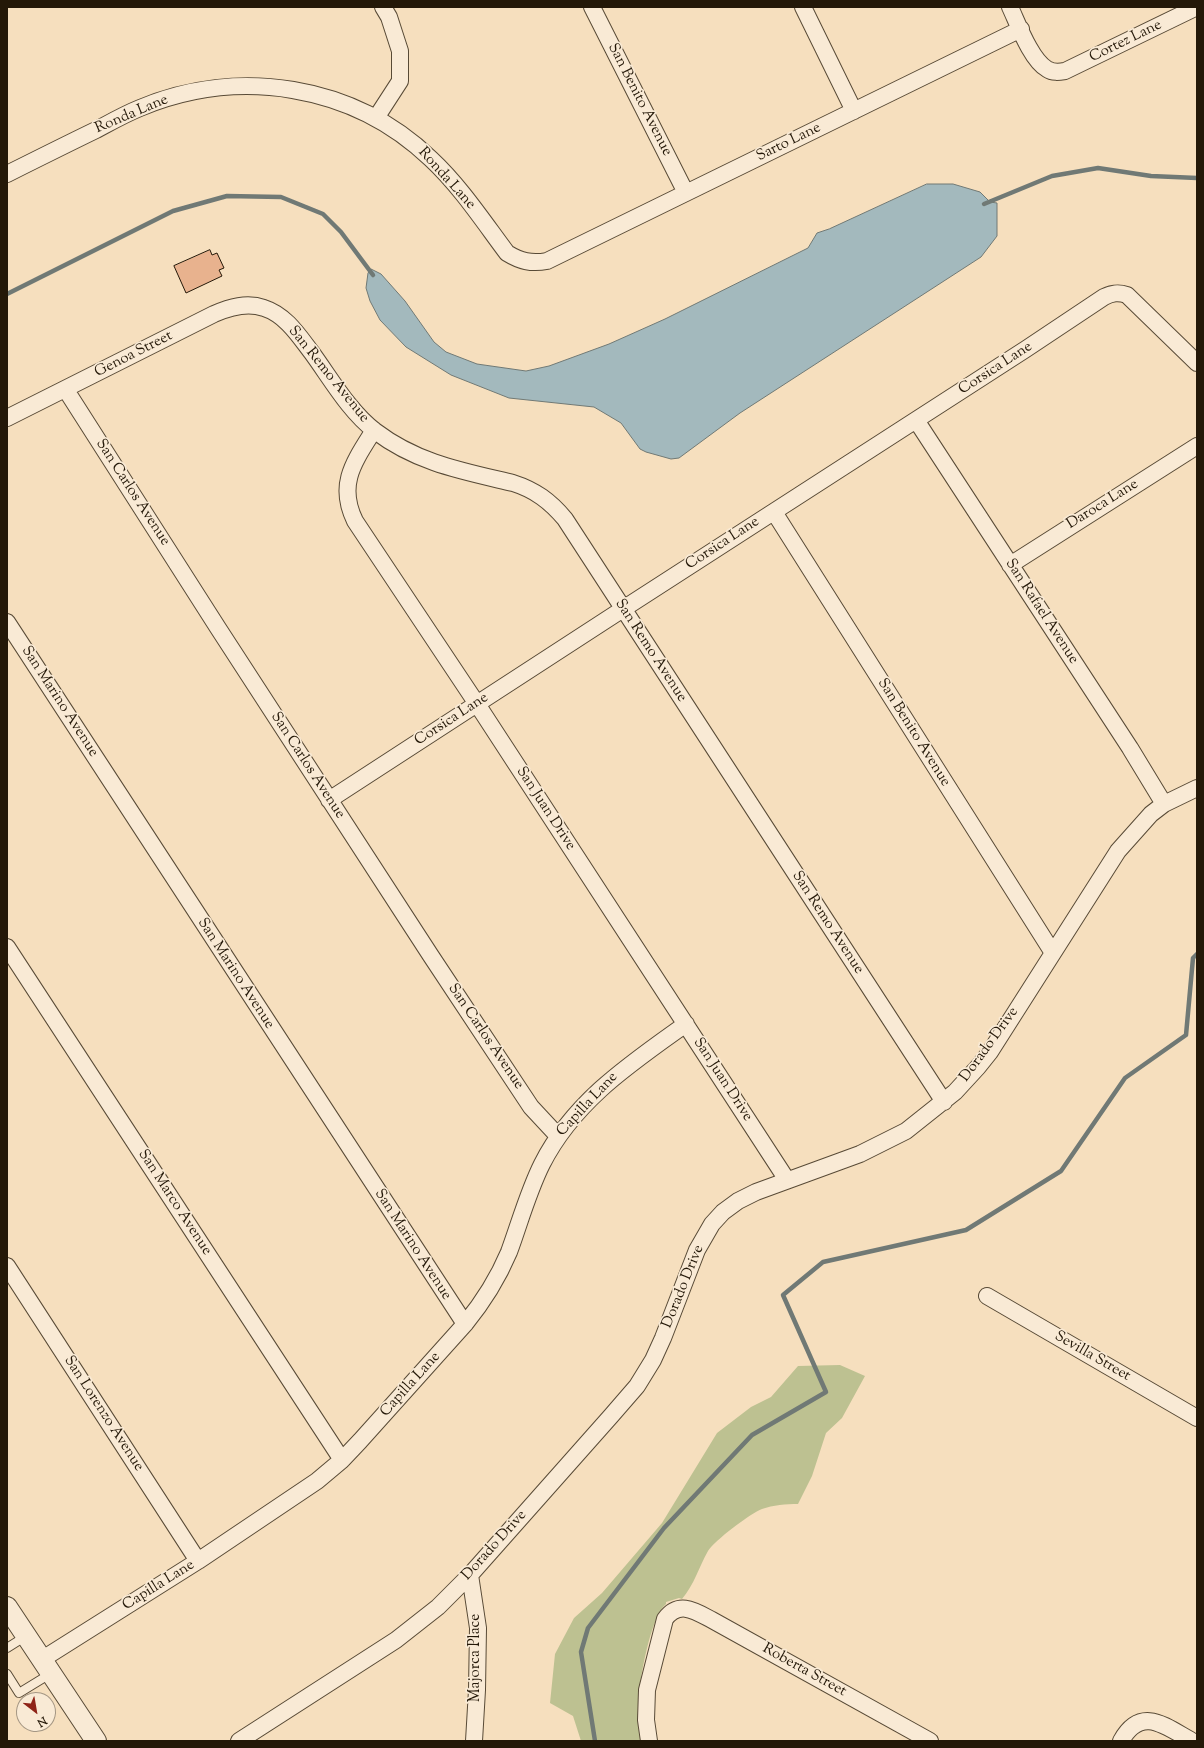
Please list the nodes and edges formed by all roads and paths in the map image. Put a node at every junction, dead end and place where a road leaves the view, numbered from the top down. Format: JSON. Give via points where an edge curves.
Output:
{"nodes":[{"id":1,"x":383,"y":7,"type":"edge"},
{"id":2,"x":592,"y":7,"type":"edge"},
{"id":3,"x":803,"y":7,"type":"edge"},
{"id":4,"x":1010,"y":7,"type":"edge"},
{"id":5,"x":1197,"y":7,"type":"edge"},
{"id":6,"x":1021,"y":29,"type":"junction"},
{"id":7,"x":854,"y":111,"type":"junction"},
{"id":8,"x":376,"y":118,"type":"junction"},
{"id":9,"x":7,"y":174,"type":"edge"},
{"id":10,"x":686,"y":193,"type":"junction"},
{"id":11,"x":558,"y":256,"type":"joint"},
{"id":12,"x":264,"y":307,"type":"joint"},
{"id":13,"x":1197,"y":363,"type":"edge"},
{"id":14,"x":66,"y":390,"type":"junction"},
{"id":15,"x":7,"y":418,"type":"edge"},
{"id":16,"x":916,"y":420,"type":"junction"},
{"id":17,"x":374,"y":430,"type":"junction"},
{"id":18,"x":1197,"y":446,"type":"edge"},
{"id":19,"x":774,"y":512,"type":"junction"},
{"id":20,"x":1010,"y":565,"type":"junction"},
{"id":21,"x":623,"y":609,"type":"junction"},
{"id":22,"x":7,"y":622,"type":"edge"},
{"id":23,"x":476,"y":704,"type":"junction"},
{"id":24,"x":1197,"y":788,"type":"edge"},
{"id":25,"x":330,"y":800,"type":"junction"},
{"id":26,"x":1164,"y":804,"type":"junction"},
{"id":27,"x":7,"y":946,"type":"edge"},
{"id":28,"x":1053,"y":953,"type":"junction"},
{"id":29,"x":686,"y":1024,"type":"junction"},
{"id":30,"x":944,"y":1102,"type":"junction"},
{"id":31,"x":558,"y":1136,"type":"junction"},
{"id":32,"x":787,"y":1180,"type":"junction"},
{"id":33,"x":7,"y":1266,"type":"edge"},
{"id":34,"x":987,"y":1296,"type":"dead end"},
{"id":35,"x":465,"y":1324,"type":"junction"},
{"id":36,"x":1197,"y":1418,"type":"edge"},
{"id":37,"x":342,"y":1460,"type":"junction"},
{"id":38,"x":198,"y":1561,"type":"junction"},
{"id":39,"x":470,"y":1575,"type":"junction"},
{"id":40,"x":7,"y":1607,"type":"edge"},
{"id":41,"x":26,"y":1636,"type":"junction"},
{"id":42,"x":7,"y":1648,"type":"edge"},
{"id":43,"x":46,"y":1667,"type":"junction"},
{"id":44,"x":7,"y":1674,"type":"edge"},
{"id":45,"x":96,"y":1741,"type":"edge"},
{"id":46,"x":239,"y":1741,"type":"edge"},
{"id":47,"x":474,"y":1741,"type":"edge"},
{"id":48,"x":649,"y":1741,"type":"edge"},
{"id":49,"x":930,"y":1741,"type":"edge"},
{"id":50,"x":1121,"y":1741,"type":"edge"},
{"id":51,"x":1192,"y":1741,"type":"edge"}],
"edges":[{"from":1,"to":8,"type":"street","via":[[400,51],[400,81]]},
{"from":2,"to":10,"type":"street","name":"San Benito Avenue"},
{"from":3,"to":7,"type":"street"},
{"from":4,"to":6,"type":"street"},
{"from":5,"to":6,"type":"street","name":"Cortez Lane","via":[[1065,71],[1048,70],[1036,59]]},
{"from":6,"to":7,"type":"street","name":"Sarto Lane"},
{"from":7,"to":10,"type":"street","name":"Sarto Lane"},
{"from":8,"to":9,"type":"street","name":"Ronda Lane","via":[[340,102],[292,89],[227,86],[205,89],[140,108]]},
{"from":8,"to":11,"type":"street","name":"Ronda Lane","via":[[409,139],[432,159],[507,252],[518,260],[537,263],[547,262]]},
{"from":10,"to":11,"type":"street","name":"Sarto Lane"},
{"from":12,"to":14,"type":"street","name":"Genoa Street","via":[[243,305],[214,314]]},
{"from":12,"to":17,"type":"street","name":"San Remo Avenue","via":[[282,318],[295,331],[348,402]]},
{"from":13,"to":16,"type":"street","name":"Corsica Lane","via":[[1127,295],[1111,293]]},
{"from":14,"to":15,"type":"street","name":"Genoa Street"},
{"from":14,"to":25,"type":"street","name":"San Carlos Avenue"},
{"from":16,"to":19,"type":"street","name":"Corsica Lane"},
{"from":16,"to":20,"type":"street","name":"San Rafael Avenue"},
{"from":17,"to":21,"type":"street","name":"San Remo Avenue","via":[[404,450],[430,462],[524,486],[541,495],[565,519]]},
{"from":17,"to":23,"type":"street","name":"San Juan Drive","via":[[359,453],[350,474],[347,492],[350,510],[358,527]]},
{"from":18,"to":20,"type":"street","name":"Daroca Lane"},
{"from":19,"to":21,"type":"street","name":"Corsica Lane"},
{"from":19,"to":28,"type":"street","name":"San Benito Avenue"},
{"from":20,"to":26,"type":"street","name":"San Rafael Avenue"},
{"from":21,"to":23,"type":"street","name":"Corsica Lane"},
{"from":21,"to":30,"type":"street","name":"San Remo Avenue"},
{"from":22,"to":35,"type":"street","name":"San Marino Avenue"},
{"from":23,"to":25,"type":"street","name":"Corsica Lane"},
{"from":23,"to":29,"type":"street","name":"San Juan Drive"},
{"from":24,"to":26,"type":"street","name":"Dorado Drive"},
{"from":25,"to":31,"type":"street","name":"San Carlos Avenue","via":[[531,1107]]},
{"from":26,"to":28,"type":"street","name":"Dorado Drive","via":[[1146,819],[1118,852]]},
{"from":27,"to":37,"type":"street","name":"San Marco Avenue"},
{"from":28,"to":30,"type":"street","name":"Dorado Drive","via":[[978,1067]]},
{"from":29,"to":31,"type":"street","name":"Capilla Lane","via":[[608,1081]]},
{"from":29,"to":32,"type":"street","name":"San Juan Drive"},
{"from":30,"to":32,"type":"street","name":"Dorado Drive","via":[[886,1143]]},
{"from":31,"to":35,"type":"street","name":"Capilla Lane","via":[[529,1192],[503,1265]]},
{"from":32,"to":39,"type":"street","name":"Dorado Drive","via":[[738,1201],[712,1224],[697,1250],[663,1338],[645,1373],[616,1412]]},
{"from":33,"to":38,"type":"street","name":"San Lorenzo Avenue"},
{"from":34,"to":36,"type":"street","name":"Sevilla Street"},
{"from":35,"to":37,"type":"street","name":"Capilla Lane"},
{"from":37,"to":38,"type":"street","name":"Capilla Lane","via":[[304,1490]]},
{"from":38,"to":43,"type":"street","name":"Capilla Lane"},
{"from":39,"to":46,"type":"street","name":"Dorado Drive","via":[[438,1607],[396,1640]]},
{"from":39,"to":47,"type":"street","name":"Majorca Place","via":[[478,1628]]},
{"from":40,"to":41,"type":"street"},
{"from":41,"to":42,"type":"lane"},
{"from":41,"to":43,"type":"street"},
{"from":43,"to":44,"type":"lane","via":[[19,1693]]},
{"from":43,"to":45,"type":"street"},
{"from":48,"to":49,"type":"street","name":"Roberta Street","via":[[646,1706],[648,1684],[665,1619],[670,1612],[683,1608],[712,1620]]},
{"from":50,"to":51,"type":"street","via":[[1134,1724],[1151,1721]]}]}
